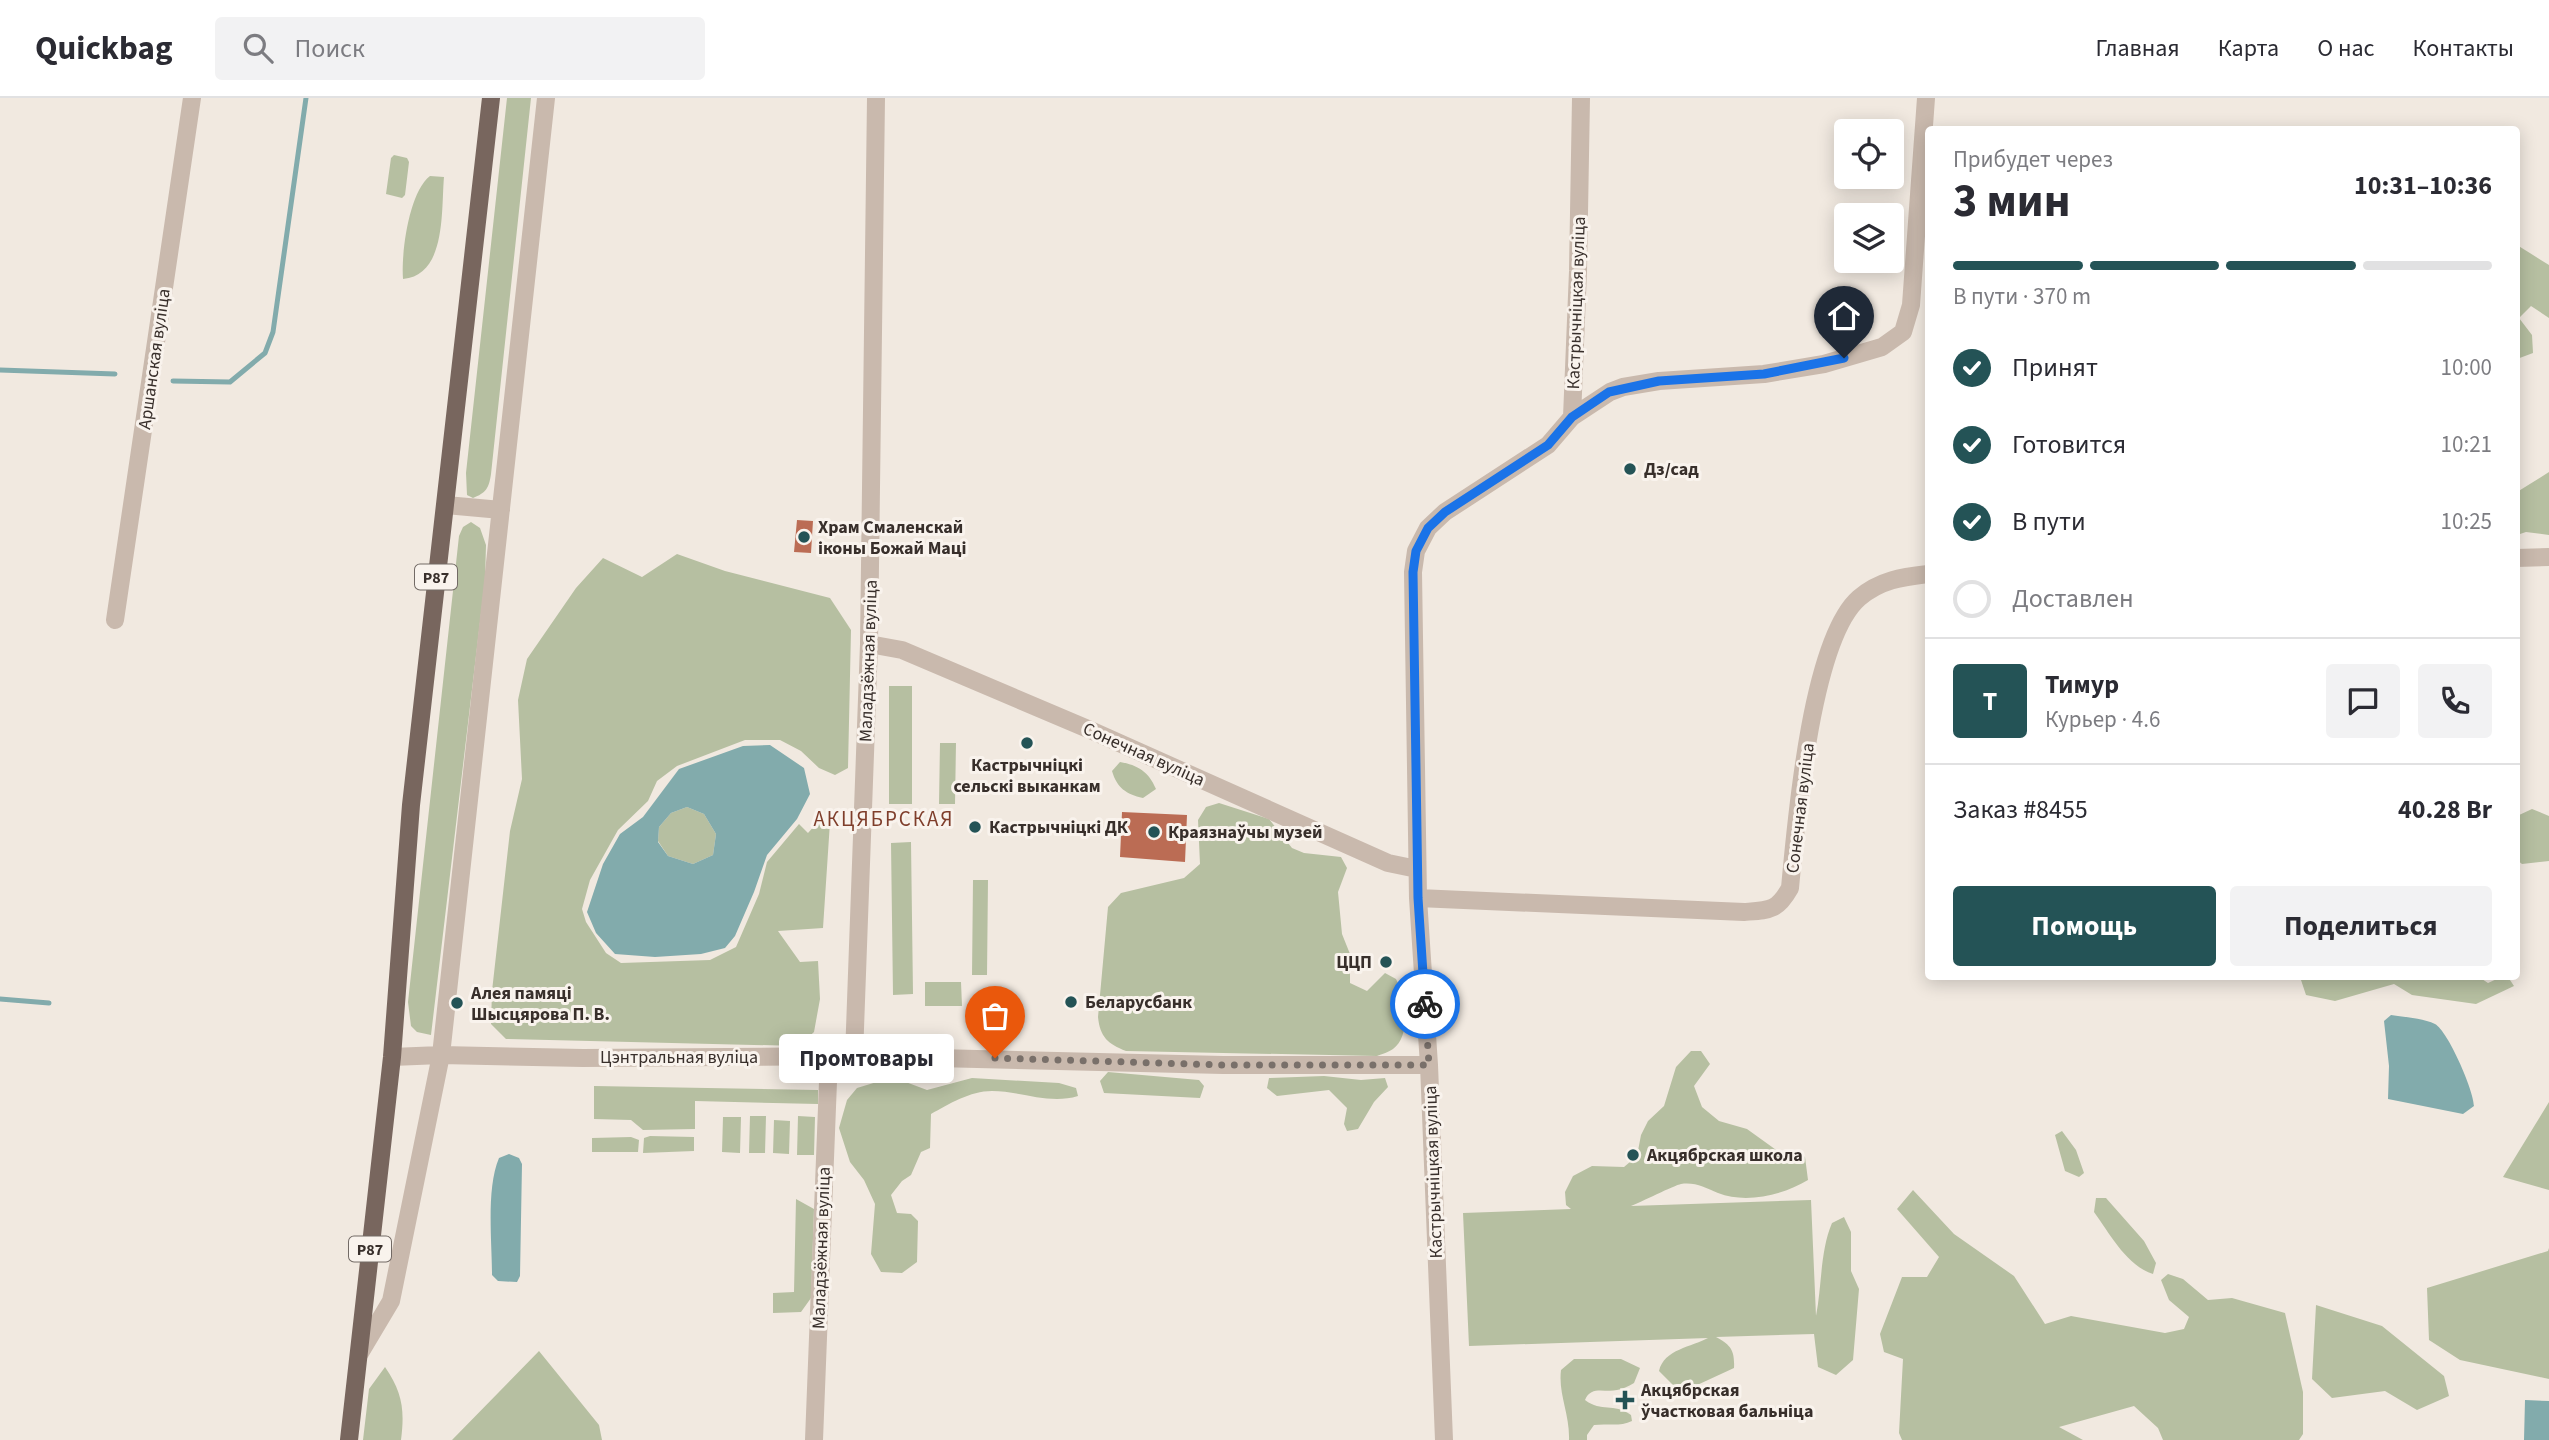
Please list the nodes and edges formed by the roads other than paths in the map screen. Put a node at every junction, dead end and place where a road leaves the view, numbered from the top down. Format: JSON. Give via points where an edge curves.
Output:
{"nodes":[{"id":1,"x":192,"y":98,"type":"edge"},
{"id":2,"x":491,"y":98,"type":"edge"},
{"id":3,"x":546,"y":98,"type":"edge"},
{"id":4,"x":876,"y":98,"type":"edge"},
{"id":5,"x":1581,"y":98,"type":"edge"},
{"id":6,"x":1926,"y":98,"type":"edge"},
{"id":7,"x":1572,"y":417,"type":"junction"},
{"id":8,"x":446,"y":505,"type":"junction"},
{"id":9,"x":501,"y":510,"type":"junction"},
{"id":10,"x":2520,"y":558,"type":"edge"},
{"id":11,"x":2549,"y":558,"type":"edge"},
{"id":12,"x":1925,"y":574,"type":"edge"},
{"id":13,"x":115,"y":620,"type":"dead end"},
{"id":14,"x":870,"y":644,"type":"junction"},
{"id":15,"x":1417,"y":870,"type":"junction"},
{"id":16,"x":1418,"y":898,"type":"junction"},
{"id":17,"x":441,"y":1055,"type":"junction"},
{"id":18,"x":829,"y":1056,"type":"junction"},
{"id":19,"x":854,"y":1056,"type":"junction"},
{"id":20,"x":391,"y":1057,"type":"junction"},
{"id":21,"x":1429,"y":1065,"type":"junction"},
{"id":22,"x":360,"y":1353,"type":"junction"},
{"id":23,"x":349,"y":1440,"type":"edge"},
{"id":24,"x":814,"y":1440,"type":"edge"},
{"id":25,"x":1444,"y":1440,"type":"edge"}],
"edges":[{"from":1,"to":13,"type":"street","name":"Аршанская вуліца"},
{"from":2,"to":8,"type":"main road","number":"Р87"},
{"from":3,"to":9,"type":"street"},
{"from":4,"to":14,"type":"street","name":"Маладзёжная вуліца"},
{"from":5,"to":7,"type":"street","name":"Кастрычніцкая вуліца"},
{"from":6,"to":7,"type":"street","via":[[1911,305],[1903,331],[1894,340],[1812,366],[1623,387]]},
{"from":7,"to":15,"type":"street","name":"Кастрычніцкая вуліца","via":[[1548,445],[1445,512],[1428,528],[1416,551]]},
{"from":8,"to":9,"type":"street"},
{"from":8,"to":20,"type":"main road","number":"Р87","via":[[411,805]]},
{"from":9,"to":17,"type":"street"},
{"from":10,"to":11,"type":"street"},
{"from":12,"to":16,"type":"street","name":"Сонечная вуліца","via":[[1893,578],[1871,589],[1843,618],[1801,768],[1790,888],[1782,903],[1769,910],[1744,912]]},
{"from":14,"to":15,"type":"street","name":"Сонечная вуліца","via":[[902,650],[1388,863]]},
{"from":14,"to":19,"type":"street","name":"Маладзёжная вуліца"},
{"from":15,"to":16,"type":"street","name":"Кастрычніцкая вуліца"},
{"from":16,"to":21,"type":"street","name":"Кастрычніцкая вуліца"},
{"from":17,"to":18,"type":"street","name":"Цэнтральная вуліца"},
{"from":17,"to":20,"type":"street","name":"Цэнтральная вуліца"},
{"from":17,"to":22,"type":"street","via":[[391,1301]]},
{"from":18,"to":19,"type":"street","name":"Цэнтральная вуліца"},
{"from":18,"to":24,"type":"street","name":"Маладзёжная вуліца"},
{"from":19,"to":21,"type":"street","name":"Цэнтральная вуліца"},
{"from":20,"to":22,"type":"main road","number":"Р87"},
{"from":21,"to":25,"type":"street","name":"Кастрычніцкая вуліца"},
{"from":22,"to":23,"type":"main road","number":"Р87"}]}
